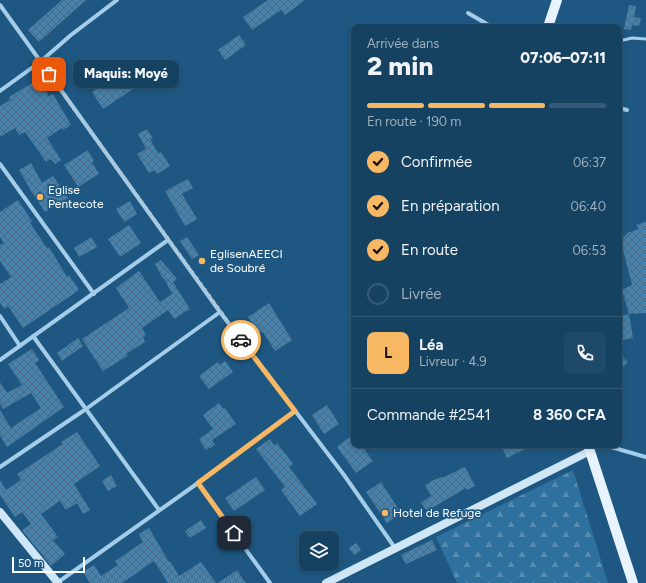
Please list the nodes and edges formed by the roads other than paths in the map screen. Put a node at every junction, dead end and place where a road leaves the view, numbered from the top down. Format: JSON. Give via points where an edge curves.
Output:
{"nodes":[{"id":1,"x":116,"y":0,"type":"edge"},
{"id":2,"x":557,"y":0,"type":"edge"},
{"id":3,"x":0,"y":5,"type":"edge"},
{"id":4,"x":468,"y":13,"type":"dead end"},
{"id":5,"x":487,"y":24,"type":"edge"},
{"id":6,"x":549,"y":24,"type":"edge"},
{"id":7,"x":646,"y":39,"type":"edge"},
{"id":8,"x":622,"y":40,"type":"edge"},
{"id":9,"x":40,"y":62,"type":"junction"},
{"id":10,"x":0,"y":91,"type":"edge"},
{"id":11,"x":622,"y":109,"type":"edge"},
{"id":12,"x":627,"y":110,"type":"dead end"},
{"id":13,"x":0,"y":164,"type":"edge"},
{"id":14,"x":168,"y":240,"type":"junction"},
{"id":15,"x":94,"y":294,"type":"junction"},
{"id":16,"x":220,"y":312,"type":"junction"},
{"id":17,"x":0,"y":316,"type":"edge"},
{"id":18,"x":33,"y":336,"type":"junction"},
{"id":19,"x":20,"y":346,"type":"junction"},
{"id":20,"x":0,"y":360,"type":"edge"},
{"id":21,"x":86,"y":409,"type":"junction"},
{"id":22,"x":295,"y":411,"type":"junction"},
{"id":23,"x":589,"y":448,"type":"edge"},
{"id":24,"x":614,"y":448,"type":"edge"},
{"id":25,"x":646,"y":457,"type":"edge"},
{"id":26,"x":0,"y":467,"type":"edge"},
{"id":27,"x":198,"y":483,"type":"junction"},
{"id":28,"x":159,"y":510,"type":"junction"},
{"id":29,"x":0,"y":512,"type":"edge"},
{"id":30,"x":395,"y":548,"type":"junction"},
{"id":31,"x":57,"y":583,"type":"edge"},
{"id":32,"x":270,"y":583,"type":"edge"},
{"id":33,"x":326,"y":583,"type":"edge"},
{"id":34,"x":633,"y":583,"type":"edge"}],
"edges":[{"from":1,"to":9,"type":"street"},
{"from":2,"to":6,"type":"main road"},
{"from":3,"to":9,"type":"street"},
{"from":4,"to":5,"type":"street"},
{"from":7,"to":8,"type":"lane"},
{"from":9,"to":10,"type":"street"},
{"from":9,"to":14,"type":"street"},
{"from":11,"to":12,"type":"street"},
{"from":13,"to":15,"type":"street"},
{"from":14,"to":15,"type":"street"},
{"from":14,"to":16,"type":"street"},
{"from":15,"to":18,"type":"street"},
{"from":16,"to":21,"type":"street"},
{"from":16,"to":22,"type":"street"},
{"from":17,"to":19,"type":"street"},
{"from":18,"to":19,"type":"street"},
{"from":18,"to":21,"type":"street"},
{"from":19,"to":20,"type":"street"},
{"from":21,"to":26,"type":"street"},
{"from":21,"to":28,"type":"street"},
{"from":22,"to":27,"type":"street"},
{"from":22,"to":30,"type":"street"},
{"from":23,"to":30,"type":"street"},
{"from":23,"to":34,"type":"main road"},
{"from":24,"to":25,"type":"street"},
{"from":27,"to":28,"type":"street"},
{"from":27,"to":32,"type":"street"},
{"from":28,"to":31,"type":"street"},
{"from":29,"to":31,"type":"street"},
{"from":30,"to":33,"type":"street"}]}
